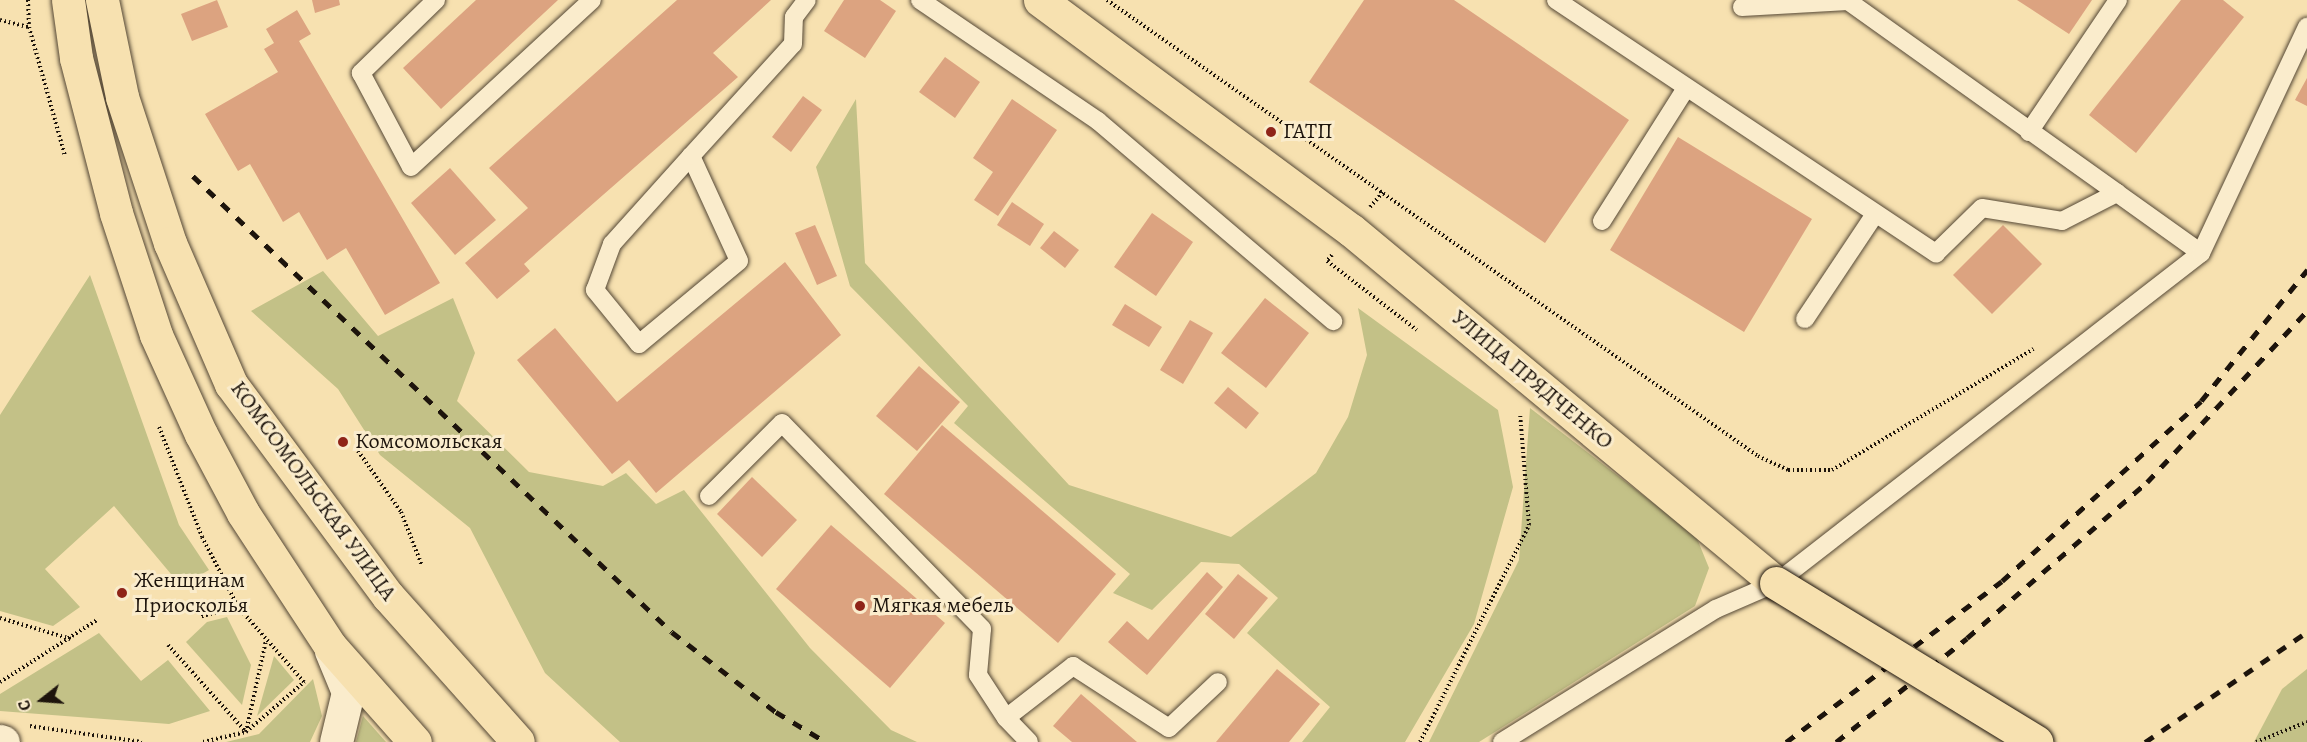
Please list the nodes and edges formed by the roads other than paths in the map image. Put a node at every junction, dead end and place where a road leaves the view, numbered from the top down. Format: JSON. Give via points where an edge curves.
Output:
{"nodes":[{"id":1,"x":68,"y":0,"type":"edge"},
{"id":2,"x":102,"y":0,"type":"edge"},
{"id":3,"x":436,"y":0,"type":"edge"},
{"id":4,"x":592,"y":0,"type":"edge"},
{"id":5,"x":807,"y":0,"type":"edge"},
{"id":6,"x":920,"y":0,"type":"edge"},
{"id":7,"x":1040,"y":0,"type":"edge"},
{"id":8,"x":1556,"y":0,"type":"edge"},
{"id":9,"x":2118,"y":0,"type":"edge"},
{"id":10,"x":1848,"y":1,"type":"edge"},
{"id":11,"x":1742,"y":7,"type":"dead end"},
{"id":12,"x":2307,"y":27,"type":"edge"},
{"id":13,"x":1686,"y":88,"type":"junction"},
{"id":14,"x":2030,"y":132,"type":"junction"},
{"id":15,"x":692,"y":156,"type":"junction"},
{"id":16,"x":2118,"y":194,"type":"junction"},
{"id":17,"x":1875,"y":214,"type":"junction"},
{"id":18,"x":1602,"y":221,"type":"dead end"},
{"id":19,"x":2201,"y":253,"type":"junction"},
{"id":20,"x":1805,"y":319,"type":"dead end"},
{"id":21,"x":1333,"y":321,"type":"dead end"},
{"id":22,"x":709,"y":495,"type":"dead end"},
{"id":23,"x":1776,"y":583,"type":"junction"},
{"id":24,"x":330,"y":646,"type":"junction"},
{"id":25,"x":1218,"y":682,"type":"dead end"},
{"id":26,"x":1006,"y":718,"type":"junction"},
{"id":27,"x":336,"y":742,"type":"edge"},
{"id":28,"x":416,"y":742,"type":"edge"},
{"id":29,"x":518,"y":742,"type":"edge"},
{"id":30,"x":1029,"y":742,"type":"edge"},
{"id":31,"x":1502,"y":742,"type":"edge"},
{"id":32,"x":2036,"y":742,"type":"edge"}],
"edges":[{"from":1,"to":24,"type":"main road","via":[[76,58],[116,213],[156,335],[243,513]]},
{"from":2,"to":29,"type":"main road","name":"КОМСОМОЛЬСКАЯ УЛИЦА","via":[[122,97],[170,243],[231,384],[388,596]]},
{"from":3,"to":4,"type":"lane","via":[[361,73],[411,166]]},
{"from":5,"to":15,"type":"lane","via":[[794,17],[793,44]]},
{"from":6,"to":21,"type":"lane","via":[[1098,121]]},
{"from":7,"to":23,"type":"main road","name":"УЛИЦА ПРЯДЧЕНКО","via":[[1351,230]]},
{"from":8,"to":13,"type":"lane"},
{"from":9,"to":14,"type":"lane"},
{"from":10,"to":11,"type":"lane"},
{"from":10,"to":14,"type":"lane"},
{"from":12,"to":19,"type":"lane"},
{"from":13,"to":17,"type":"lane"},
{"from":13,"to":18,"type":"lane"},
{"from":14,"to":16,"type":"lane"},
{"from":15,"to":15,"type":"lane","via":[[612,244],[594,290],[639,344],[739,261]]},
{"from":16,"to":17,"type":"lane","via":[[2062,221],[1982,208],[1936,253]]},
{"from":16,"to":19,"type":"lane"},
{"from":17,"to":20,"type":"lane"},
{"from":19,"to":23,"type":"lane"},
{"from":22,"to":26,"type":"lane","via":[[782,423],[982,629],[978,675]]},
{"from":23,"to":31,"type":"lane","via":[[1716,609]]},
{"from":23,"to":32,"type":"main road","name":"УЛИЦА ПРЯДЧЕНКО","bridge":true},
{"from":24,"to":27,"type":"main road","via":[[348,692]]},
{"from":24,"to":28,"type":"main road"},
{"from":25,"to":26,"type":"lane","via":[[1169,728],[1073,666]]},
{"from":26,"to":30,"type":"lane"}]}
